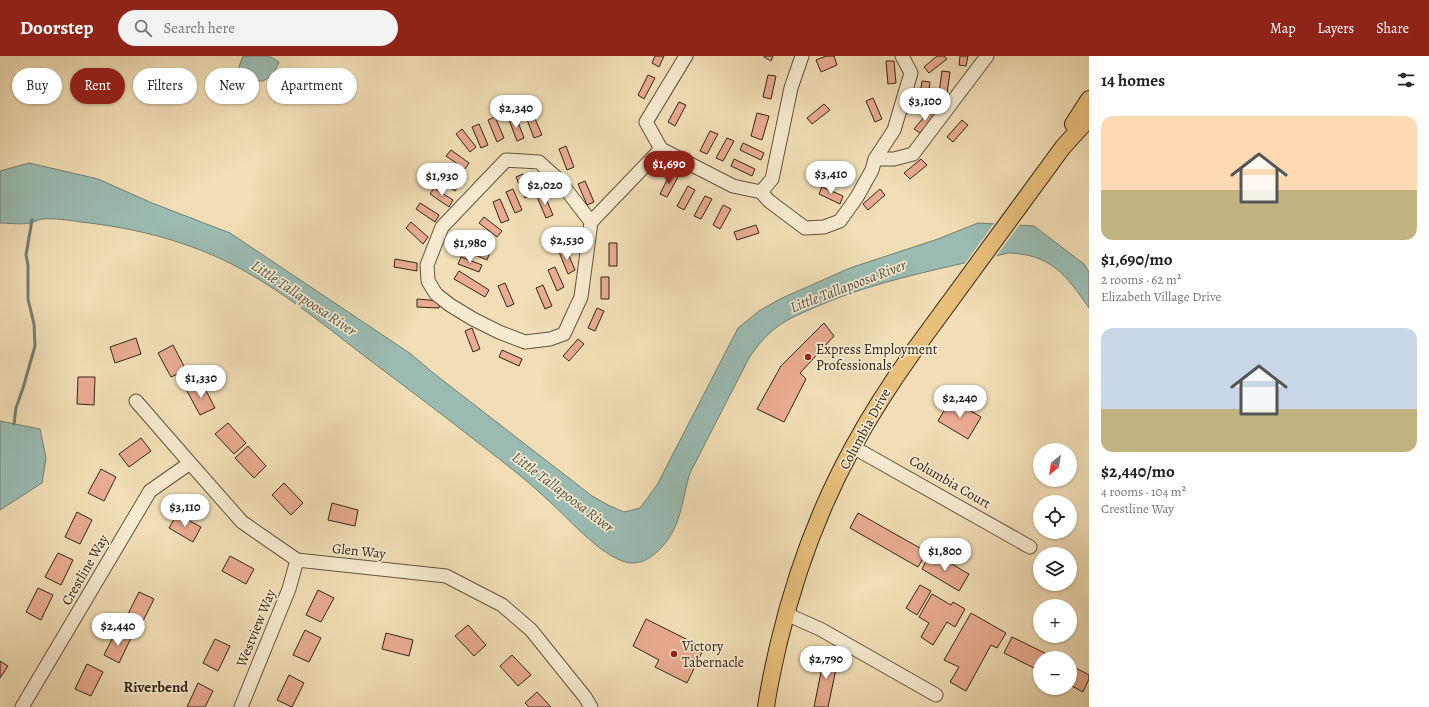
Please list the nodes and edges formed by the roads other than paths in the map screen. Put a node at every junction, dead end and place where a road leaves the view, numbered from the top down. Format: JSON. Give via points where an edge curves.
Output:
{"nodes":[{"id":1,"x":686,"y":56,"type":"edge"},
{"id":2,"x":802,"y":56,"type":"edge"},
{"id":3,"x":902,"y":56,"type":"edge"},
{"id":4,"x":987,"y":56,"type":"edge"},
{"id":5,"x":1089,"y":99,"type":"edge"},
{"id":6,"x":1089,"y":116,"type":"edge"},
{"id":7,"x":1062,"y":147,"type":"junction"},
{"id":8,"x":661,"y":150,"type":"junction"},
{"id":9,"x":875,"y":159,"type":"junction"},
{"id":10,"x":761,"y":192,"type":"junction"},
{"id":11,"x":591,"y":222,"type":"junction"},
{"id":12,"x":136,"y":400,"type":"dead end"},
{"id":13,"x":853,"y":447,"type":"junction"},
{"id":14,"x":190,"y":463,"type":"junction"},
{"id":15,"x":1030,"y":547,"type":"dead end"},
{"id":16,"x":297,"y":560,"type":"junction"},
{"id":17,"x":786,"y":614,"type":"junction"},
{"id":18,"x":936,"y":695,"type":"dead end"},
{"id":19,"x":22,"y":707,"type":"edge"},
{"id":20,"x":241,"y":707,"type":"edge"},
{"id":21,"x":591,"y":707,"type":"edge"},
{"id":22,"x":766,"y":707,"type":"edge"}],
"edges":[{"from":1,"to":8,"type":"street","via":[[646,122]]},
{"from":2,"to":10,"type":"street","via":[[790,88],[772,179]]},
{"from":3,"to":9,"type":"street","via":[[911,73],[894,130]]},
{"from":4,"to":9,"type":"street","via":[[913,154],[894,159]]},
{"from":5,"to":7,"type":"main road","name":"Columbia Drive"},
{"from":6,"to":7,"type":"main road","name":"Columbia Drive"},
{"from":7,"to":13,"type":"main road","name":"Columbia Drive","via":[[892,382]]},
{"from":8,"to":10,"type":"street","via":[[733,186]]},
{"from":8,"to":11,"type":"street"},
{"from":9,"to":10,"type":"street","via":[[857,197],[840,221],[824,226],[805,228]]},
{"from":11,"to":11,"type":"street","via":[[580,297],[564,334],[550,339],[525,342],[500,332],[450,305],[436,294],[428,281],[427,265],[442,227],[506,160],[539,162],[558,179]]},
{"from":12,"to":14,"type":"street","name":"Glen Way"},
{"from":13,"to":15,"type":"street","name":"Columbia Court"},
{"from":13,"to":17,"type":"main road","name":"Columbia Drive","via":[[803,560]]},
{"from":14,"to":16,"type":"street","name":"Glen Way","via":[[242,522]]},
{"from":14,"to":19,"type":"street","name":"Crestline Way","via":[[150,491]]},
{"from":16,"to":20,"type":"street","name":"Westview Way","via":[[290,589]]},
{"from":16,"to":21,"type":"street","name":"Glen Way","via":[[446,576],[502,605],[531,630]]},
{"from":17,"to":18,"type":"street","via":[[820,629]]},
{"from":17,"to":22,"type":"main road","name":"Columbia Drive","via":[[768,685]]}]}
